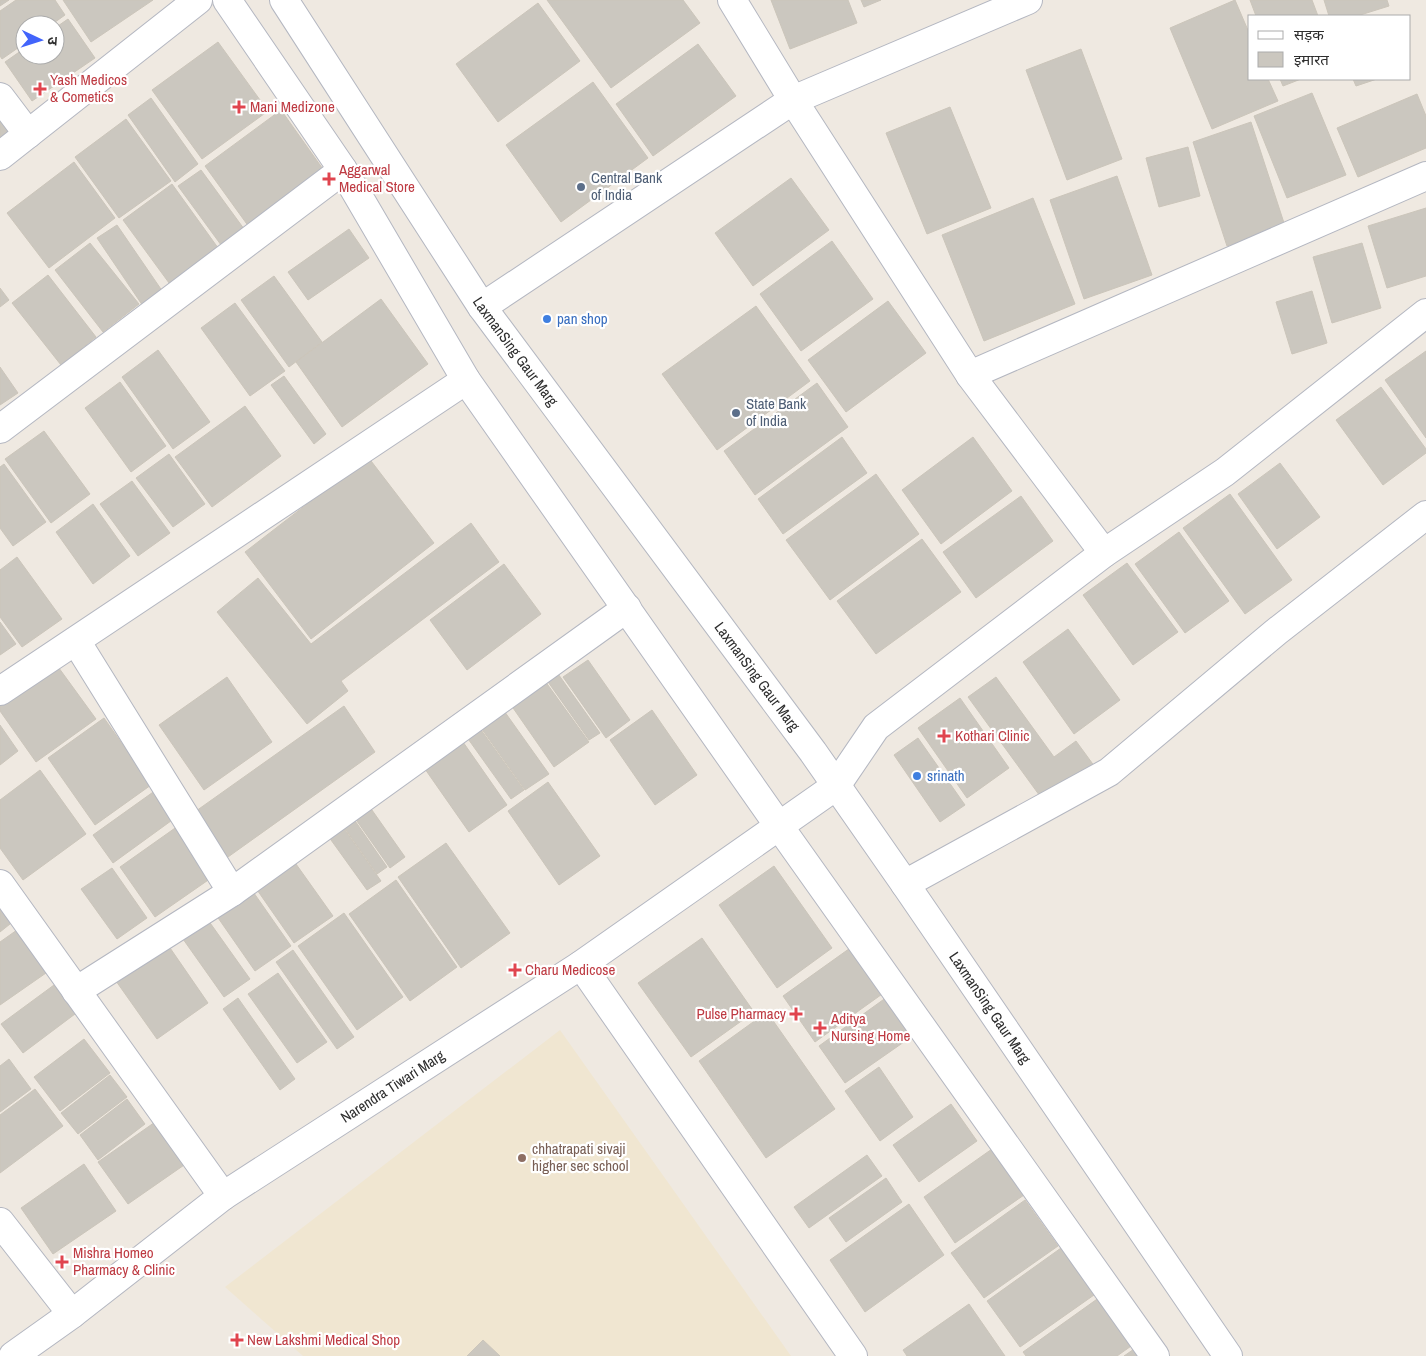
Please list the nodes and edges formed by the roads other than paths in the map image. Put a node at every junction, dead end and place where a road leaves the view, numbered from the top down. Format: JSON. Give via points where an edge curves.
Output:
{"nodes":[{"id":1,"x":198,"y":0,"type":"edge"},
{"id":2,"x":227,"y":0,"type":"edge"},
{"id":3,"x":284,"y":0,"type":"edge"},
{"id":4,"x":732,"y":0,"type":"edge"},
{"id":5,"x":1028,"y":0,"type":"edge"},
{"id":6,"x":0,"y":97,"type":"edge"},
{"id":7,"x":793,"y":100,"type":"junction"},
{"id":8,"x":28,"y":134,"type":"junction"},
{"id":9,"x":0,"y":156,"type":"edge"},
{"id":10,"x":344,"y":170,"type":"junction"},
{"id":11,"x":1426,"y":176,"type":"edge"},
{"id":12,"x":482,"y":307,"type":"junction"},
{"id":13,"x":1426,"y":313,"type":"edge"},
{"id":14,"x":970,"y":375,"type":"junction"},
{"id":15,"x":466,"y":380,"type":"junction"},
{"id":16,"x":0,"y":429,"type":"edge"},
{"id":17,"x":1426,"y":515,"type":"edge"},
{"id":18,"x":1104,"y":554,"type":"junction"},
{"id":19,"x":627,"y":608,"type":"junction"},
{"id":20,"x":76,"y":641,"type":"junction"},
{"id":21,"x":0,"y":691,"type":"edge"},
{"id":22,"x":836,"y":786,"type":"junction"},
{"id":23,"x":779,"y":826,"type":"junction"},
{"id":24,"x":0,"y":884,"type":"edge"},
{"id":25,"x":905,"y":884,"type":"junction"},
{"id":26,"x":232,"y":892,"type":"junction"},
{"id":27,"x":581,"y":965,"type":"junction"},
{"id":28,"x":76,"y":991,"type":"junction"},
{"id":29,"x":223,"y":1196,"type":"junction"},
{"id":30,"x":0,"y":1222,"type":"edge"},
{"id":31,"x":72,"y":1314,"type":"junction"},
{"id":32,"x":13,"y":1356,"type":"edge"},
{"id":33,"x":853,"y":1356,"type":"edge"},
{"id":34,"x":1155,"y":1356,"type":"edge"},
{"id":35,"x":1228,"y":1356,"type":"edge"}],
"edges":[{"from":1,"to":8,"type":"street"},
{"from":2,"to":10,"type":"street"},
{"from":3,"to":12,"type":"street","name":"LaxmanSing Gaur Marg"},
{"from":4,"to":7,"type":"street"},
{"from":5,"to":7,"type":"street"},
{"from":6,"to":8,"type":"street"},
{"from":7,"to":12,"type":"street"},
{"from":7,"to":14,"type":"street"},
{"from":8,"to":9,"type":"street"},
{"from":10,"to":15,"type":"street"},
{"from":10,"to":16,"type":"street"},
{"from":11,"to":14,"type":"street"},
{"from":12,"to":22,"type":"street","name":"LaxmanSing Gaur Marg"},
{"from":13,"to":18,"type":"street","via":[[1225,472]]},
{"from":14,"to":18,"type":"street"},
{"from":15,"to":19,"type":"street"},
{"from":15,"to":20,"type":"street"},
{"from":17,"to":25,"type":"street","via":[[1276,632],[1109,772]]},
{"from":18,"to":22,"type":"street","via":[[876,727]]},
{"from":19,"to":23,"type":"street"},
{"from":19,"to":26,"type":"street"},
{"from":20,"to":21,"type":"street"},
{"from":20,"to":26,"type":"street"},
{"from":22,"to":23,"type":"street","name":"Narendra Tiwari Marg"},
{"from":22,"to":25,"type":"street","name":"LaxmanSing Gaur Marg"},
{"from":23,"to":27,"type":"street","name":"Narendra Tiwari Marg"},
{"from":23,"to":34,"type":"street"},
{"from":24,"to":28,"type":"street"},
{"from":25,"to":35,"type":"street","name":"LaxmanSing Gaur Marg"},
{"from":26,"to":28,"type":"street"},
{"from":27,"to":29,"type":"street","name":"Narendra Tiwari Marg"},
{"from":27,"to":33,"type":"street"},
{"from":28,"to":29,"type":"street"},
{"from":29,"to":31,"type":"street","name":"Narendra Tiwari Marg"},
{"from":30,"to":31,"type":"street"},
{"from":31,"to":32,"type":"street","name":"Narendra Tiwari Marg"}]}
